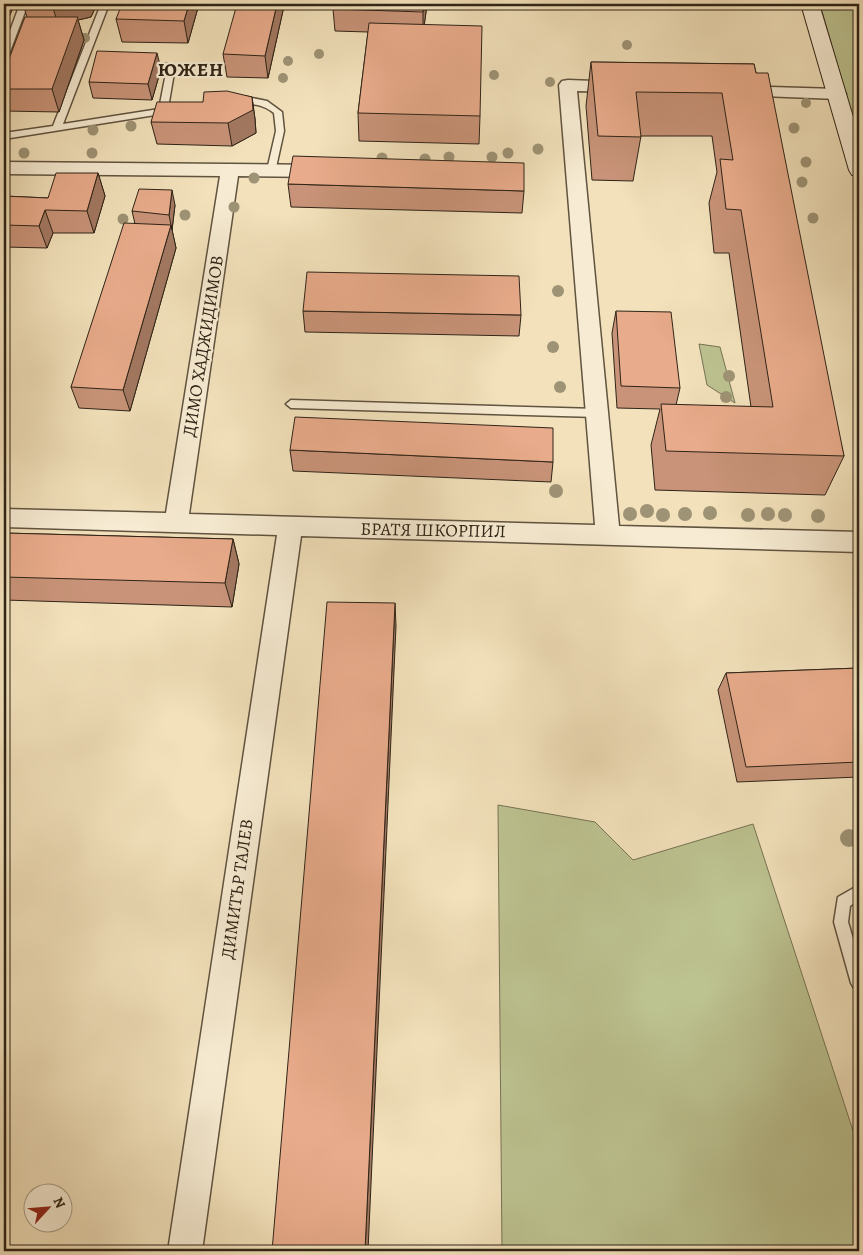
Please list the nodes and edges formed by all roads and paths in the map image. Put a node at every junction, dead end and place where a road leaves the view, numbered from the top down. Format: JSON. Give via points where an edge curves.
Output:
{"nodes":[{"id":1,"x":24,"y":4,"type":"edge"},
{"id":2,"x":105,"y":4,"type":"edge"},
{"id":3,"x":810,"y":4,"type":"edge"},
{"id":4,"x":4,"y":57,"type":"edge"},
{"id":5,"x":137,"y":66,"type":"edge"},
{"id":6,"x":637,"y":87,"type":"edge"},
{"id":7,"x":726,"y":90,"type":"edge"},
{"id":8,"x":837,"y":94,"type":"junction"},
{"id":9,"x":220,"y":103,"type":"edge"},
{"id":10,"x":182,"y":109,"type":"edge"},
{"id":11,"x":163,"y":112,"type":"junction"},
{"id":12,"x":57,"y":128,"type":"junction"},
{"id":13,"x":4,"y":136,"type":"edge"},
{"id":14,"x":4,"y":168,"type":"edge"},
{"id":15,"x":230,"y":169,"type":"junction"},
{"id":16,"x":272,"y":170,"type":"junction"},
{"id":17,"x":859,"y":170,"type":"edge"},
{"id":18,"x":344,"y":172,"type":"edge"},
{"id":19,"x":291,"y":404,"type":"dead end"},
{"id":20,"x":597,"y":413,"type":"junction"},
{"id":21,"x":4,"y":518,"type":"edge"},
{"id":22,"x":176,"y":524,"type":"junction"},
{"id":23,"x":290,"y":527,"type":"junction"},
{"id":24,"x":608,"y":534,"type":"junction"},
{"id":25,"x":859,"y":542,"type":"edge"},
{"id":26,"x":859,"y":892,"type":"edge"},
{"id":27,"x":859,"y":982,"type":"edge"},
{"id":28,"x":185,"y":1251,"type":"edge"}],
"edges":[{"from":1,"to":4,"type":"lane"},
{"from":2,"to":12,"type":"lane","via":[[86,65]]},
{"from":3,"to":8,"type":"street"},
{"from":5,"to":11,"type":"lane","via":[[165,66],[170,73]]},
{"from":6,"to":20,"type":"street","via":[[568,85]]},
{"from":7,"to":8,"type":"street"},
{"from":8,"to":17,"type":"street"},
{"from":9,"to":16,"type":"lane","via":[[249,98],[267,102],[278,112],[280,131]]},
{"from":10,"to":11,"type":"lane"},
{"from":11,"to":12,"type":"lane"},
{"from":12,"to":13,"type":"lane"},
{"from":14,"to":15,"type":"street"},
{"from":15,"to":16,"type":"street"},
{"from":15,"to":22,"type":"street","name":"ДИМО ХАДЖИДИМОВ"},
{"from":16,"to":18,"type":"street"},
{"from":19,"to":20,"type":"lane"},
{"from":20,"to":24,"type":"street"},
{"from":21,"to":22,"type":"street","name":"БРАТЯ ШКОРПИЛ"},
{"from":22,"to":23,"type":"street","name":"БРАТЯ ШКОРПИЛ"},
{"from":23,"to":24,"type":"street","name":"БРАТЯ ШКОРПИЛ"},
{"from":23,"to":28,"type":"street","name":"ДИМИТЪР ТАЛЕВ"},
{"from":24,"to":25,"type":"street","name":"БРАТЯ ШКОРПИЛ"},
{"from":26,"to":27,"type":"lane","via":[[843,902],[841,922]]}]}
